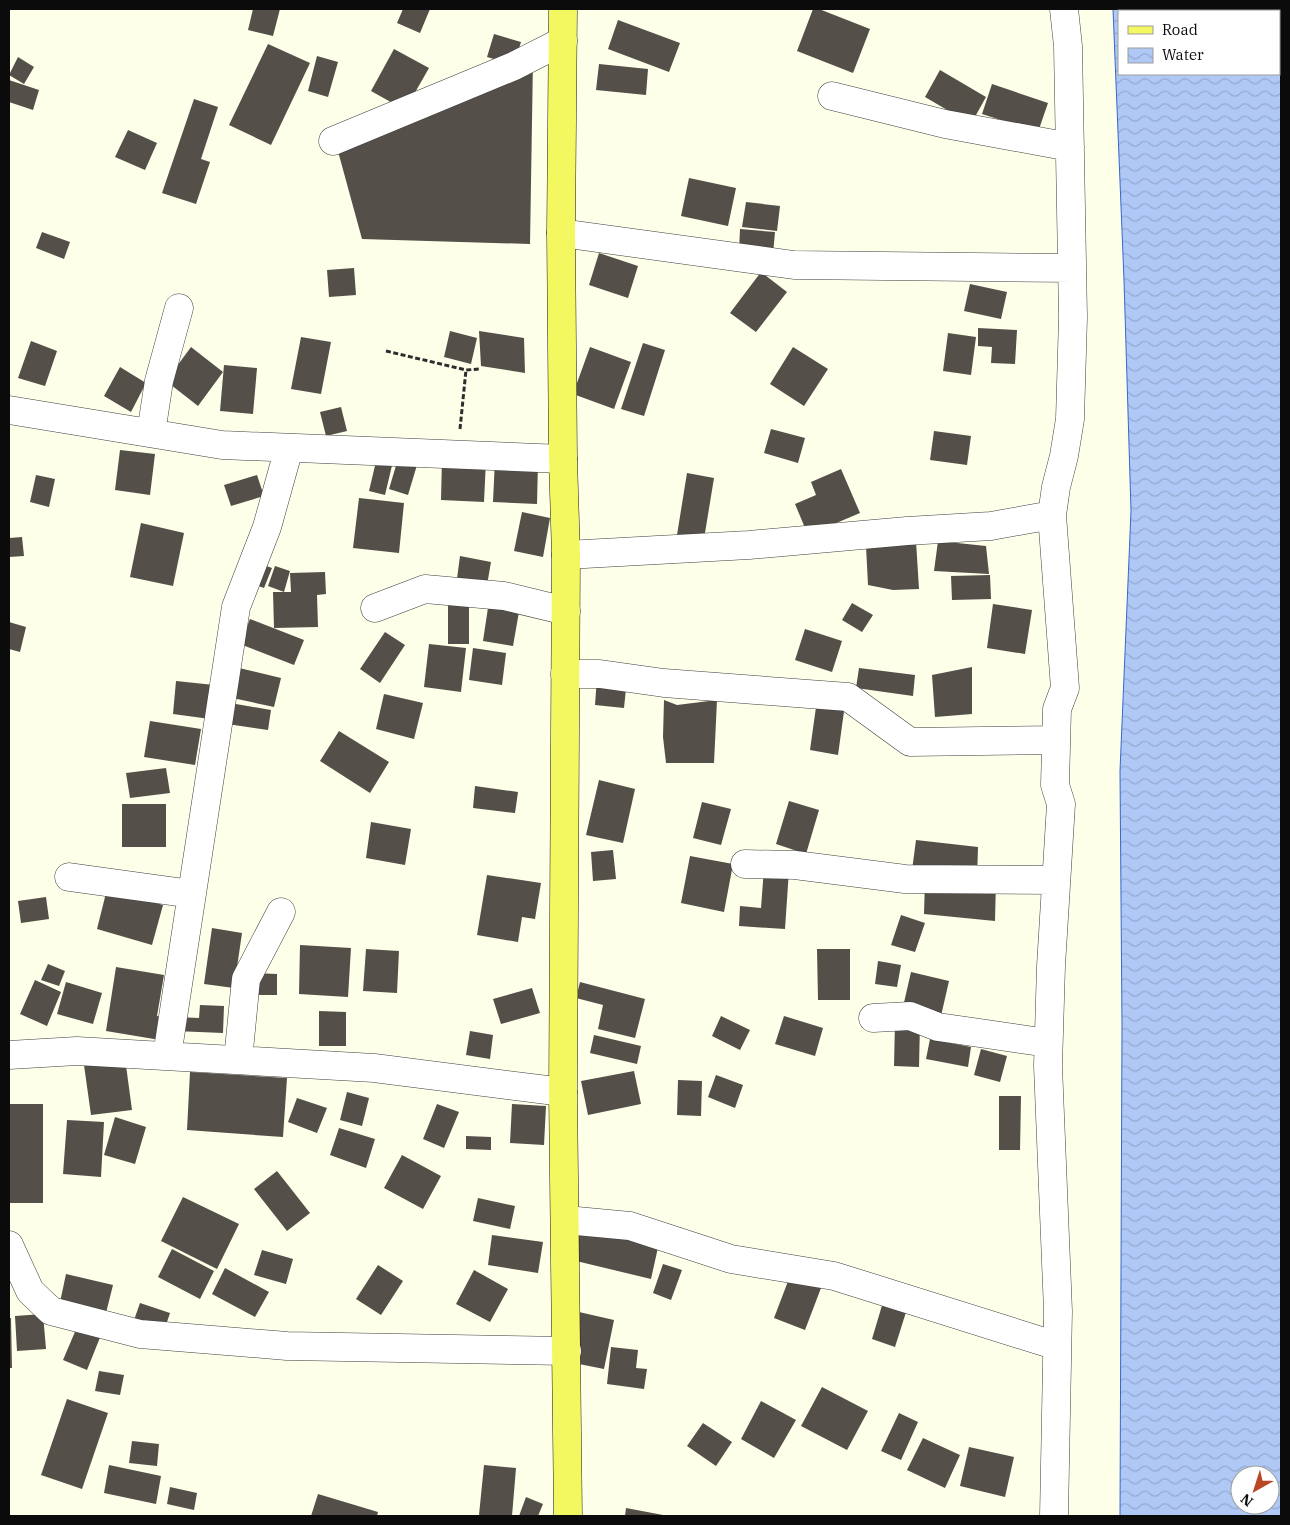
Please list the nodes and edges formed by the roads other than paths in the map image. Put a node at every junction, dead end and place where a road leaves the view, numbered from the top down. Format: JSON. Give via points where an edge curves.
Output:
{"nodes":[{"id":1,"x":563,"y":9,"type":"edge"},
{"id":2,"x":1064,"y":9,"type":"edge"},
{"id":3,"x":563,"y":41,"type":"junction"},
{"id":4,"x":832,"y":96,"type":"dead end"},
{"id":5,"x":333,"y":141,"type":"dead end"},
{"id":6,"x":1070,"y":147,"type":"junction"},
{"id":7,"x":561,"y":232,"type":"junction"},
{"id":8,"x":1072,"y":268,"type":"junction"},
{"id":9,"x":179,"y":308,"type":"dead end"},
{"id":10,"x":9,"y":410,"type":"edge"},
{"id":11,"x":151,"y":433,"type":"junction"},
{"id":12,"x":289,"y":448,"type":"junction"},
{"id":13,"x":563,"y":459,"type":"junction"},
{"id":14,"x":1052,"y":515,"type":"junction"},
{"id":15,"x":566,"y":556,"type":"junction"},
{"id":16,"x":375,"y":608,"type":"dead end"},
{"id":17,"x":566,"y":611,"type":"junction"},
{"id":18,"x":565,"y":674,"type":"junction"},
{"id":19,"x":1056,"y":740,"type":"junction"},
{"id":20,"x":745,"y":864,"type":"dead end"},
{"id":21,"x":69,"y":877,"type":"dead end"},
{"id":22,"x":1056,"y":880,"type":"junction"},
{"id":23,"x":192,"y":894,"type":"junction"},
{"id":24,"x":281,"y":912,"type":"dead end"},
{"id":25,"x":874,"y":1018,"type":"dead end"},
{"id":26,"x":1048,"y":1044,"type":"junction"},
{"id":27,"x":9,"y":1055,"type":"edge"},
{"id":28,"x":167,"y":1056,"type":"junction"},
{"id":29,"x":238,"y":1060,"type":"junction"},
{"id":30,"x":564,"y":1092,"type":"junction"},
{"id":31,"x":566,"y":1220,"type":"junction"},
{"id":32,"x":9,"y":1246,"type":"edge"},
{"id":33,"x":1057,"y":1346,"type":"junction"},
{"id":34,"x":567,"y":1351,"type":"junction"},
{"id":35,"x":568,"y":1516,"type":"edge"},
{"id":36,"x":1054,"y":1516,"type":"edge"}],
"edges":[{"from":1,"to":3,"type":"main road"},
{"from":2,"to":6,"type":"street"},
{"from":3,"to":5,"type":"street","via":[[514,66]]},
{"from":3,"to":7,"type":"main road"},
{"from":4,"to":6,"type":"street","via":[[945,124]]},
{"from":6,"to":8,"type":"street"},
{"from":7,"to":8,"type":"street","via":[[794,264]]},
{"from":7,"to":13,"type":"main road"},
{"from":8,"to":14,"type":"street","via":[[1070,419]]},
{"from":9,"to":11,"type":"street","via":[[159,381]]},
{"from":10,"to":11,"type":"street"},
{"from":11,"to":12,"type":"street","via":[[222,445]]},
{"from":12,"to":13,"type":"street"},
{"from":12,"to":23,"type":"street","via":[[267,527],[236,607]]},
{"from":13,"to":15,"type":"main road"},
{"from":14,"to":15,"type":"street","via":[[991,526]]},
{"from":14,"to":19,"type":"street","via":[[1065,688],[1057,710]]},
{"from":15,"to":17,"type":"main road"},
{"from":16,"to":17,"type":"street","via":[[425,589],[504,596]]},
{"from":17,"to":18,"type":"main road"},
{"from":18,"to":19,"type":"street","via":[[600,674],[664,683],[848,697],[910,742]]},
{"from":18,"to":30,"type":"main road"},
{"from":19,"to":22,"type":"street","via":[[1055,785],[1061,804]]},
{"from":20,"to":22,"type":"street","via":[[795,865],[905,879]]},
{"from":21,"to":23,"type":"street"},
{"from":22,"to":26,"type":"street"},
{"from":23,"to":28,"type":"street"},
{"from":24,"to":29,"type":"street","via":[[246,979]]},
{"from":25,"to":26,"type":"street","via":[[910,1016],[938,1027]]},
{"from":26,"to":33,"type":"street"},
{"from":27,"to":28,"type":"street","via":[[77,1051]]},
{"from":28,"to":29,"type":"street"},
{"from":29,"to":30,"type":"street","via":[[374,1068]]},
{"from":30,"to":31,"type":"main road"},
{"from":31,"to":33,"type":"street","via":[[630,1226],[731,1259],[834,1276]]},
{"from":31,"to":34,"type":"main road"},
{"from":32,"to":34,"type":"street","via":[[30,1291],[51,1311],[140,1334],[287,1346]]},
{"from":33,"to":36,"type":"street"},
{"from":34,"to":35,"type":"main road"}]}
